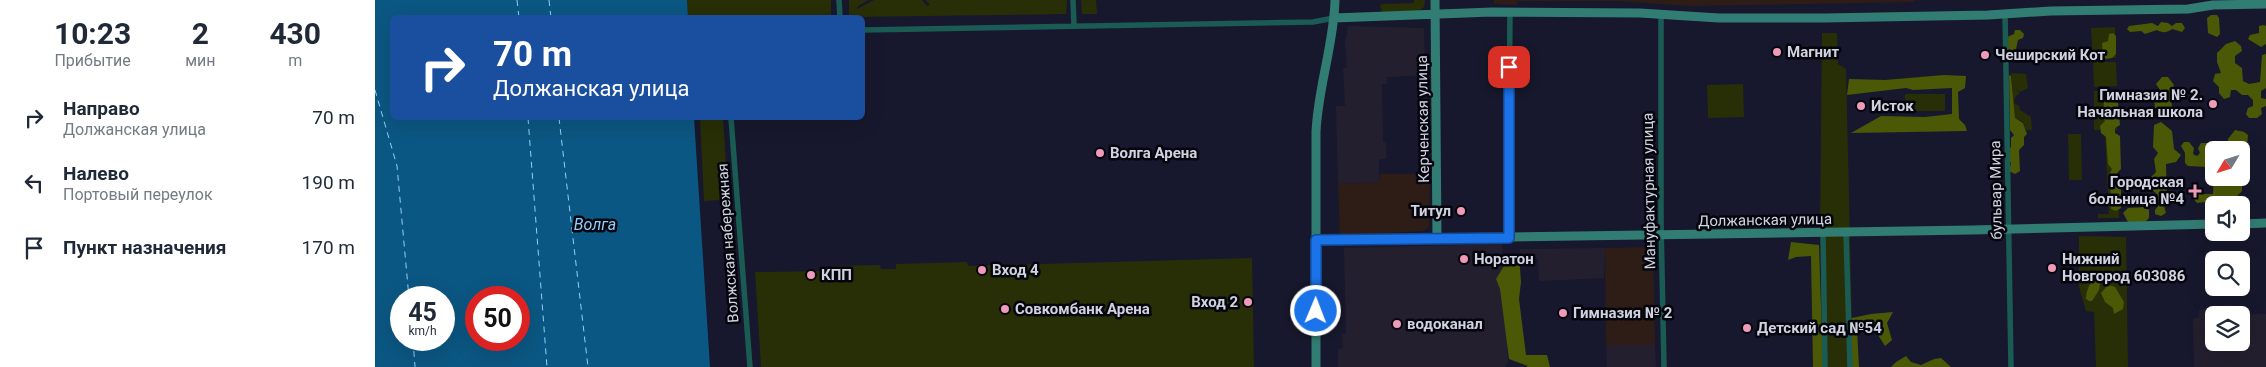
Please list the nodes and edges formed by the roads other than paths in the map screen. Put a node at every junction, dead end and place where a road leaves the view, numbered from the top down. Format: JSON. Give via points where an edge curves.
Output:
{"nodes":[{"id":1,"x":839,"y":0,"type":"edge"},
{"id":2,"x":1073,"y":0,"type":"edge"},
{"id":3,"x":1335,"y":0,"type":"edge"},
{"id":4,"x":1435,"y":0,"type":"edge"},
{"id":5,"x":2266,"y":4,"type":"edge"},
{"id":6,"x":1510,"y":13,"type":"junction"},
{"id":7,"x":2005,"y":13,"type":"junction"},
{"id":8,"x":1436,"y":14,"type":"junction"},
{"id":9,"x":839,"y":15,"type":"edge"},
{"id":10,"x":1661,"y":15,"type":"junction"},
{"id":11,"x":1334,"y":18,"type":"junction"},
{"id":12,"x":1074,"y":26,"type":"junction"},
{"id":13,"x":865,"y":30,"type":"edge"},
{"id":14,"x":731,"y":120,"type":"edge"},
{"id":15,"x":2266,"y":223,"type":"edge"},
{"id":16,"x":2205,"y":224,"type":"edge"},
{"id":17,"x":2250,"y":224,"type":"edge"},
{"id":18,"x":2008,"y":228,"type":"junction"},
{"id":19,"x":1823,"y":232,"type":"junction"},
{"id":20,"x":1846,"y":232,"type":"junction"},
{"id":21,"x":1661,"y":236,"type":"junction"},
{"id":22,"x":1437,"y":238,"type":"junction"},
{"id":23,"x":1509,"y":238,"type":"junction"},
{"id":24,"x":1316,"y":240,"type":"junction"},
{"id":25,"x":1315,"y":352,"type":"junction"},
{"id":26,"x":750,"y":367,"type":"edge"},
{"id":27,"x":1312,"y":367,"type":"edge"},
{"id":28,"x":1317,"y":367,"type":"edge"},
{"id":29,"x":1664,"y":367,"type":"edge"},
{"id":30,"x":1825,"y":367,"type":"edge"},
{"id":31,"x":1850,"y":367,"type":"edge"},
{"id":32,"x":2011,"y":367,"type":"edge"}],
"edges":[{"from":1,"to":9,"type":"street"},
{"from":2,"to":12,"type":"street"},
{"from":3,"to":11,"type":"main road"},
{"from":4,"to":8,"type":"main road","name":"Керченская улица"},
{"from":5,"to":7,"type":"main road"},
{"from":6,"to":8,"type":"main road"},
{"from":6,"to":10,"type":"main road"},
{"from":6,"to":23,"type":"street"},
{"from":7,"to":10,"type":"main road","via":[[1824,18]]},
{"from":7,"to":18,"type":"street","name":"бульвар Мира"},
{"from":8,"to":11,"type":"main road"},
{"from":8,"to":22,"type":"main road","name":"Керченская улица"},
{"from":10,"to":21,"type":"street","name":"Мануфактурная улица"},
{"from":11,"to":12,"type":"street","via":[[1313,22]]},
{"from":11,"to":24,"type":"main road","via":[[1317,102]]},
{"from":12,"to":13,"type":"street"},
{"from":14,"to":26,"type":"street","name":"Волжская набережная"},
{"from":15,"to":17,"type":"main road"},
{"from":16,"to":18,"type":"main road","name":"Должанская улица"},
{"from":18,"to":20,"type":"main road","name":"Должанская улица"},
{"from":18,"to":32,"type":"street","name":"бульвар Мира"},
{"from":19,"to":20,"type":"main road","name":"Должанская улица"},
{"from":19,"to":21,"type":"main road","name":"Должанская улица"},
{"from":19,"to":30,"type":"street"},
{"from":20,"to":31,"type":"street"},
{"from":21,"to":23,"type":"main road","name":"Должанская улица"},
{"from":21,"to":29,"type":"street","name":"Мануфактурная улица"},
{"from":22,"to":23,"type":"main road","name":"Должанская улица"},
{"from":22,"to":24,"type":"main road","name":"Должанская улица"},
{"from":24,"to":25,"type":"main road"},
{"from":25,"to":27,"type":"main road"},
{"from":25,"to":28,"type":"main road"}]}
